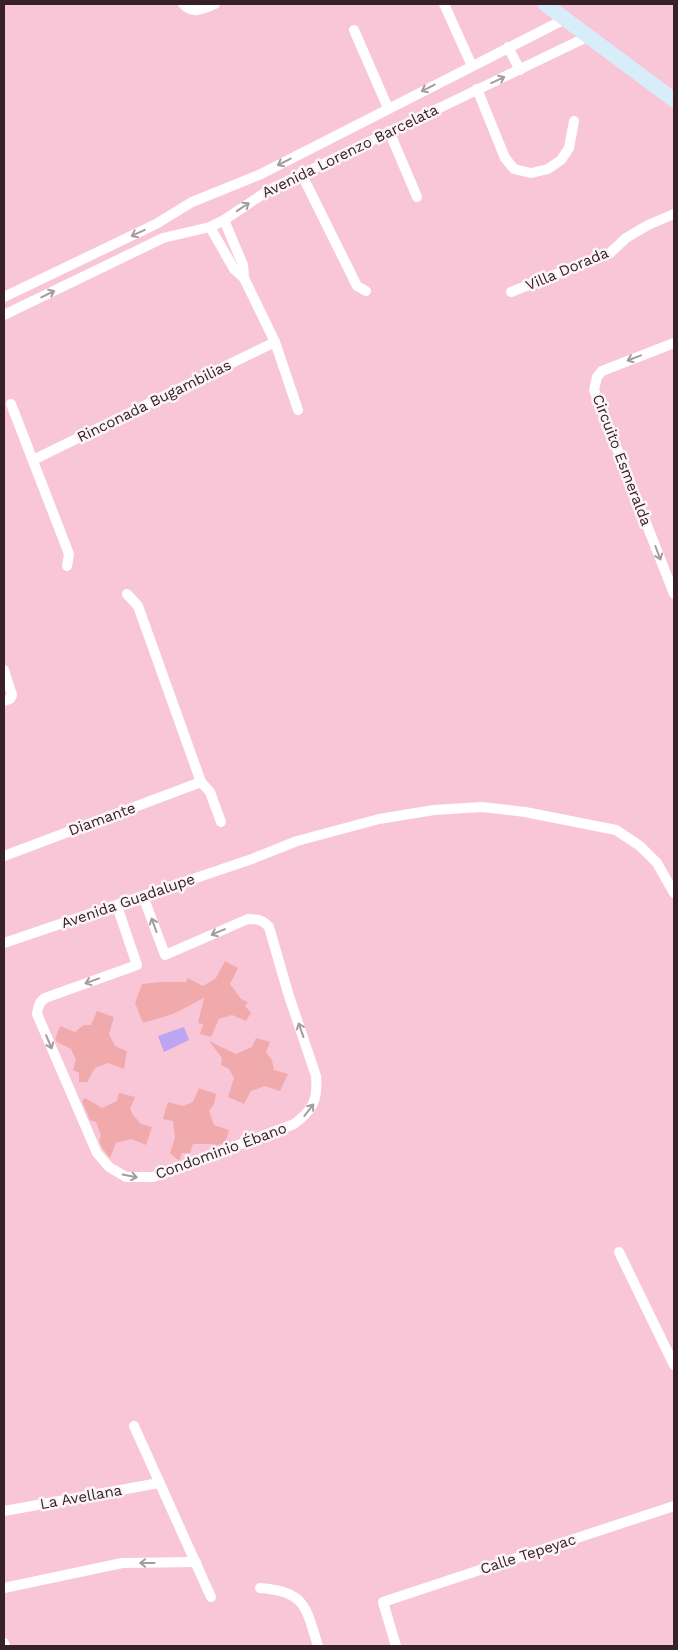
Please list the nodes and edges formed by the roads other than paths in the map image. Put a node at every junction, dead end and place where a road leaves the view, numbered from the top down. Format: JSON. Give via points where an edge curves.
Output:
{"nodes":[{"id":1,"x":184,"y":4,"type":"edge"},
{"id":2,"x":215,"y":4,"type":"edge"},
{"id":3,"x":444,"y":4,"type":"edge"},
{"id":4,"x":545,"y":4,"type":"edge"},
{"id":5,"x":565,"y":19,"type":"junction"},
{"id":6,"x":354,"y":30,"type":"dead end"},
{"id":7,"x":589,"y":36,"type":"junction"},
{"id":8,"x":508,"y":48,"type":"junction"},
{"id":9,"x":472,"y":66,"type":"junction"},
{"id":10,"x":520,"y":70,"type":"junction"},
{"id":11,"x":477,"y":89,"type":"junction"},
{"id":12,"x":674,"y":100,"type":"edge"},
{"id":13,"x":388,"y":108,"type":"junction"},
{"id":14,"x":574,"y":121,"type":"dead end"},
{"id":15,"x":389,"y":131,"type":"junction"},
{"id":16,"x":261,"y":174,"type":"junction"},
{"id":17,"x":301,"y":174,"type":"junction"},
{"id":18,"x":269,"y":190,"type":"junction"},
{"id":19,"x":417,"y":197,"type":"dead end"},
{"id":20,"x":674,"y":214,"type":"edge"},
{"id":21,"x":224,"y":220,"type":"junction"},
{"id":22,"x":156,"y":224,"type":"junction"},
{"id":23,"x":210,"y":227,"type":"junction"},
{"id":24,"x":163,"y":238,"type":"junction"},
{"id":25,"x":244,"y":278,"type":"junction"},
{"id":26,"x":366,"y":291,"type":"dead end"},
{"id":27,"x":511,"y":292,"type":"dead end"},
{"id":28,"x":4,"y":297,"type":"edge"},
{"id":29,"x":4,"y":315,"type":"edge"},
{"id":30,"x":275,"y":342,"type":"junction"},
{"id":31,"x":674,"y":343,"type":"edge"},
{"id":32,"x":10,"y":404,"type":"dead end"},
{"id":33,"x":298,"y":410,"type":"dead end"},
{"id":34,"x":34,"y":460,"type":"junction"},
{"id":35,"x":67,"y":566,"type":"dead end"},
{"id":36,"x":127,"y":594,"type":"dead end"},
{"id":37,"x":674,"y":594,"type":"edge"},
{"id":38,"x":4,"y":670,"type":"edge"},
{"id":39,"x":4,"y":701,"type":"edge"},
{"id":40,"x":201,"y":782,"type":"junction"},
{"id":41,"x":221,"y":822,"type":"dead end"},
{"id":42,"x":4,"y":856,"type":"edge"},
{"id":43,"x":674,"y":893,"type":"edge"},
{"id":44,"x":143,"y":896,"type":"junction"},
{"id":45,"x":117,"y":906,"type":"junction"},
{"id":46,"x":4,"y":943,"type":"edge"},
{"id":47,"x":619,"y":1252,"type":"dead end"},
{"id":48,"x":674,"y":1365,"type":"edge"},
{"id":49,"x":134,"y":1426,"type":"dead end"},
{"id":50,"x":159,"y":1483,"type":"junction"},
{"id":51,"x":674,"y":1506,"type":"edge"},
{"id":52,"x":4,"y":1511,"type":"edge"},
{"id":53,"x":196,"y":1562,"type":"junction"},
{"id":54,"x":4,"y":1588,"type":"edge"},
{"id":55,"x":260,"y":1588,"type":"dead end"},
{"id":56,"x":211,"y":1597,"type":"dead end"},
{"id":57,"x":318,"y":1646,"type":"edge"},
{"id":58,"x":396,"y":1646,"type":"edge"}],
"edges":[{"from":1,"to":2,"type":"street","via":[[196,11]]},
{"from":3,"to":9,"type":"street"},
{"from":4,"to":5,"type":"street"},
{"from":5,"to":7,"type":"street"},
{"from":5,"to":8,"type":"street","name":"Avenida Lorenzo Barcelata"},
{"from":6,"to":13,"type":"street"},
{"from":7,"to":10,"type":"street","name":"Avenida Lorenzo Barcelata"},
{"from":7,"to":12,"type":"street"},
{"from":8,"to":9,"type":"street","name":"Avenida Lorenzo Barcelata"},
{"from":8,"to":10,"type":"street"},
{"from":9,"to":13,"type":"street","name":"Avenida Lorenzo Barcelata","one_way":true},
{"from":11,"to":10,"type":"street","name":"Avenida Lorenzo Barcelata","one_way":true},
{"from":11,"to":14,"type":"street","via":[[506,158],[514,169],[531,173],[548,169],[561,160],[569,148]]},
{"from":11,"to":15,"type":"street","name":"Avenida Lorenzo Barcelata"},
{"from":13,"to":16,"type":"street","name":"Avenida Lorenzo Barcelata","one_way":true},
{"from":15,"to":17,"type":"street","name":"Avenida Lorenzo Barcelata"},
{"from":15,"to":19,"type":"street"},
{"from":16,"to":18,"type":"street","via":[[267,180]]},
{"from":16,"to":22,"type":"street","name":"Avenida Lorenzo Barcelata","via":[[192,202]]},
{"from":17,"to":18,"type":"street","name":"Avenida Lorenzo Barcelata"},
{"from":17,"to":26,"type":"street","via":[[357,286]]},
{"from":21,"to":18,"type":"street","name":"Avenida Lorenzo Barcelata","one_way":true},
{"from":20,"to":27,"type":"street","name":"Villa Dorada","via":[[626,238],[610,253]]},
{"from":21,"to":23,"type":"street","name":"Avenida Lorenzo Barcelata"},
{"from":21,"to":25,"type":"street","via":[[243,265]]},
{"from":22,"to":24,"type":"street","via":[[156,234]]},
{"from":22,"to":28,"type":"street","name":"Avenida Lorenzo Barcelata","one_way":true},
{"from":23,"to":24,"type":"street","name":"Avenida Lorenzo Barcelata"},
{"from":23,"to":25,"type":"street","via":[[234,270]]},
{"from":29,"to":24,"type":"street","name":"Avenida Lorenzo Barcelata","one_way":true},
{"from":25,"to":30,"type":"street"},
{"from":30,"to":33,"type":"street"},
{"from":30,"to":34,"type":"street","name":"Rinconada Bugambilias"},
{"from":31,"to":37,"type":"street","name":"Circuito Esmeralda","one_way":true,"via":[[602,371],[594,390]]},
{"from":32,"to":34,"type":"street"},
{"from":34,"to":35,"type":"street","via":[[70,554]]},
{"from":36,"to":40,"type":"street","via":[[138,606]]},
{"from":38,"to":39,"type":"street","via":[[12,695]]},
{"from":40,"to":41,"type":"street","via":[[210,792]]},
{"from":40,"to":42,"type":"street","name":"Diamante"},
{"from":43,"to":44,"type":"street","name":"Avenida Guadalupe","via":[[657,863],[640,846],[616,830],[482,807],[434,810],[379,819],[297,841]]},
{"from":44,"to":45,"type":"street","name":"Avenida Guadalupe"},
{"from":45,"to":44,"type":"street","name":"Condominio Ébano","one_way":true,"via":[[137,965],[45,998],[37,1014],[90,1138],[110,1167],[126,1177],[153,1177],[294,1124],[306,1116],[318,1089],[316,1076],[272,934],[264,922],[248,919],[165,955]]},
{"from":45,"to":46,"type":"street","name":"Avenida Guadalupe"},
{"from":47,"to":48,"type":"street"},
{"from":49,"to":50,"type":"street"},
{"from":50,"to":52,"type":"street","name":"La Avellana"},
{"from":50,"to":53,"type":"street"},
{"from":51,"to":58,"type":"street","name":"Calle Tepeyac","via":[[383,1602]]},
{"from":53,"to":54,"type":"street","one_way":true,"via":[[122,1563]]},
{"from":53,"to":56,"type":"street"},
{"from":55,"to":57,"type":"street","via":[[286,1592],[297,1598],[306,1608]]}]}
